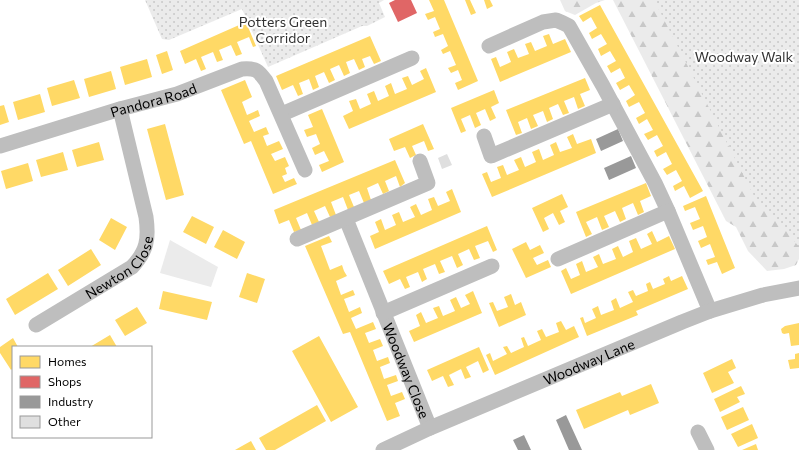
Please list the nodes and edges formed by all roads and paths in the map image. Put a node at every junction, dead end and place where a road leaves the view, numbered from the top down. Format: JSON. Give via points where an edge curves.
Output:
{"nodes":[{"id":1,"x":489,"y":46,"type":"dead end"},
{"id":2,"x":412,"y":58,"type":"dead end"},
{"id":3,"x":612,"y":104,"type":"junction"},
{"id":4,"x":120,"y":109,"type":"junction"},
{"id":5,"x":282,"y":114,"type":"junction"},
{"id":6,"x":484,"y":136,"type":"dead end"},
{"id":7,"x":0,"y":146,"type":"edge"},
{"id":8,"x":420,"y":161,"type":"dead end"},
{"id":9,"x":305,"y":170,"type":"dead end"},
{"id":10,"x":668,"y":211,"type":"junction"},
{"id":11,"x":346,"y":219,"type":"junction"},
{"id":12,"x":297,"y":239,"type":"dead end"},
{"id":13,"x":558,"y":259,"type":"dead end"},
{"id":14,"x":492,"y":266,"type":"dead end"},
{"id":15,"x":799,"y":288,"type":"edge"},
{"id":16,"x":710,"y":311,"type":"junction"},
{"id":17,"x":383,"y":313,"type":"junction"},
{"id":18,"x":36,"y":325,"type":"dead end"},
{"id":19,"x":430,"y":428,"type":"junction"},
{"id":20,"x":698,"y":432,"type":"dead end"},
{"id":21,"x":383,"y":450,"type":"edge"},
{"id":22,"x":707,"y":450,"type":"edge"}],
"edges":[{"from":1,"to":3,"type":"street","via":[[543,22],[556,20],[563,23],[573,32]]},
{"from":2,"to":5,"type":"street"},
{"from":3,"to":6,"type":"street","via":[[491,156]]},
{"from":3,"to":10,"type":"street"},
{"from":4,"to":5,"type":"street","name":"Pandora Road","via":[[177,94],[242,68],[249,68],[258,70],[266,81]]},
{"from":4,"to":7,"type":"street","name":"Pandora Road"},
{"from":4,"to":18,"type":"street","name":"Newton Close","via":[[146,217],[148,229],[144,250],[132,267]]},
{"from":5,"to":9,"type":"street","name":"Pandora Road"},
{"from":8,"to":11,"type":"street","via":[[428,183]]},
{"from":10,"to":13,"type":"street"},
{"from":10,"to":16,"type":"street"},
{"from":11,"to":12,"type":"street"},
{"from":11,"to":17,"type":"street","name":"Woodway Close"},
{"from":14,"to":17,"type":"street","name":"Woodway Close"},
{"from":15,"to":16,"type":"street","name":"Woodway Lane","via":[[763,295]]},
{"from":16,"to":19,"type":"street","name":"Woodway Lane"},
{"from":17,"to":19,"type":"street","name":"Woodway Close"},
{"from":19,"to":21,"type":"street","name":"Woodway Lane"},
{"from":20,"to":22,"type":"street"}]}
